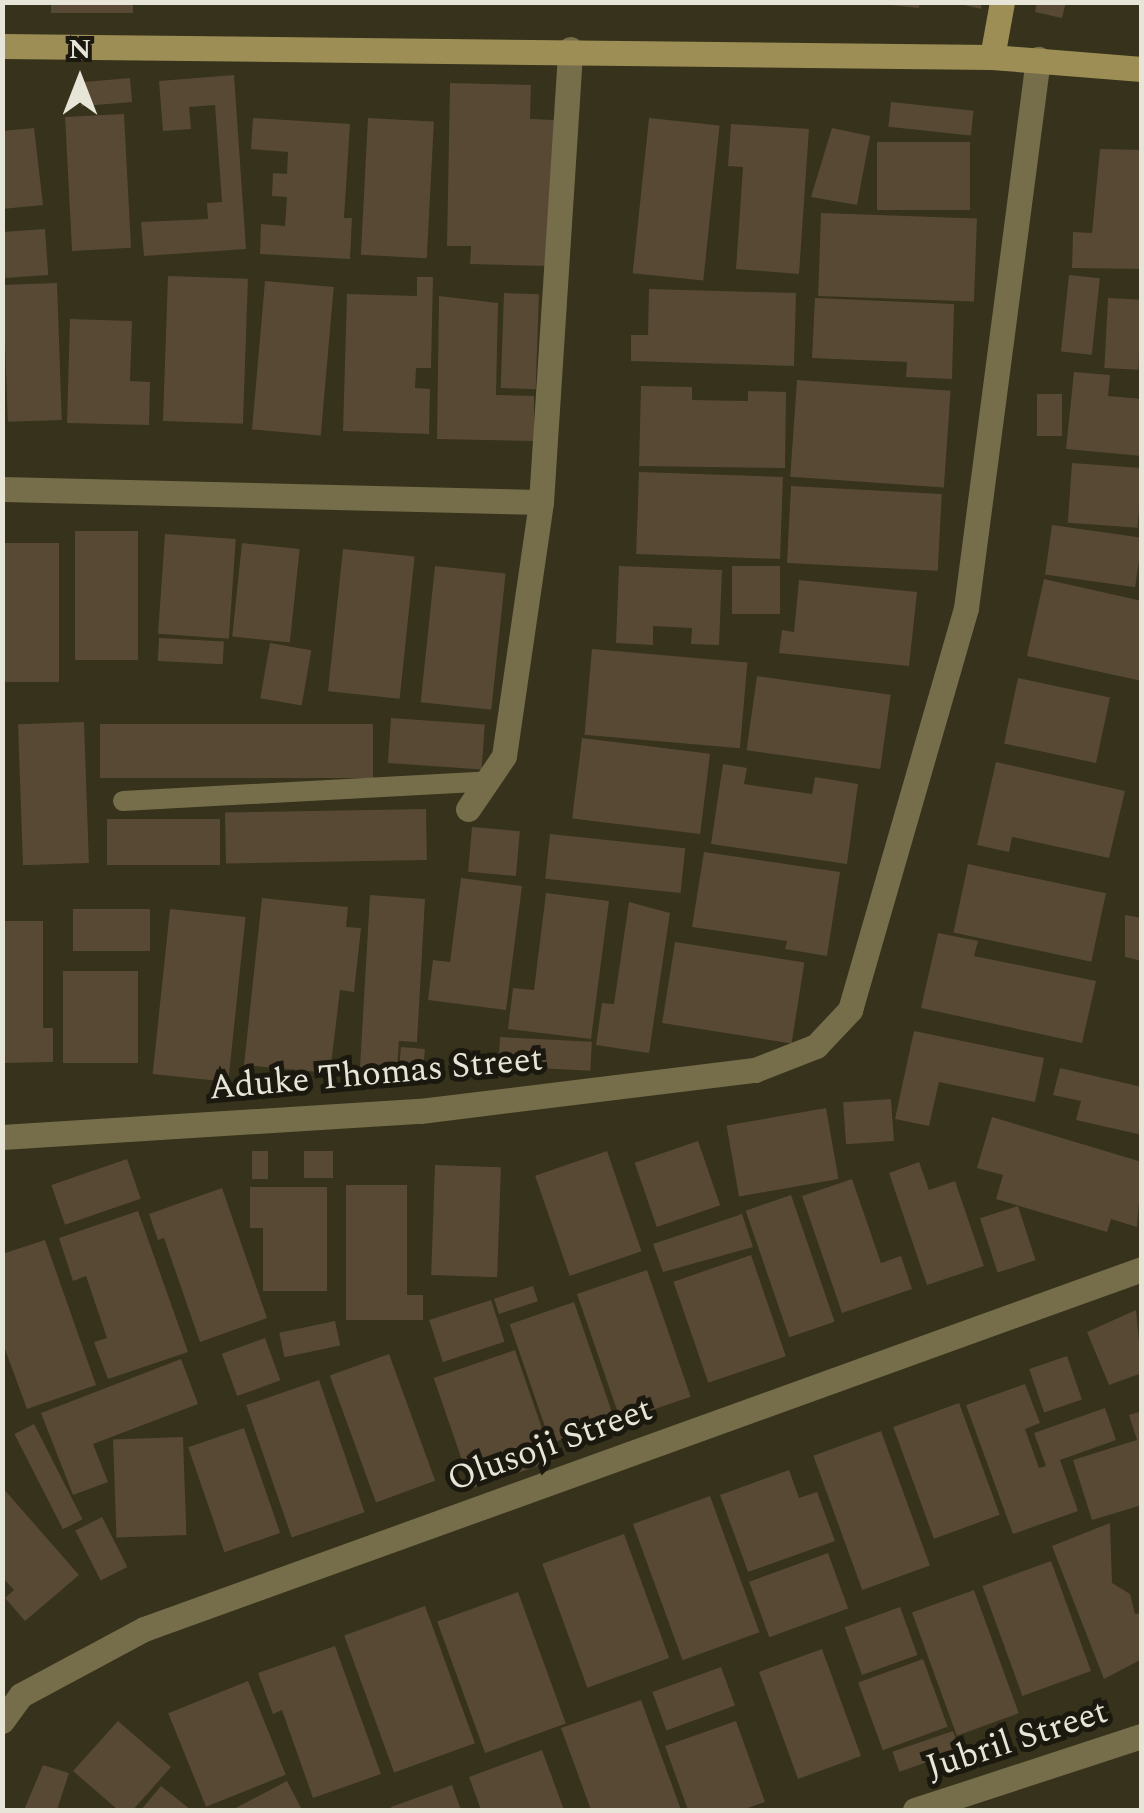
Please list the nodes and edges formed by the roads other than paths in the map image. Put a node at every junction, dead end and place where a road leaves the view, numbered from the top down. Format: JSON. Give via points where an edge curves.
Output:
{"nodes":[{"id":1,"x":1002,"y":2,"type":"edge"},
{"id":2,"x":2,"y":46,"type":"edge"},
{"id":3,"x":570,"y":49,"type":"junction"},
{"id":4,"x":992,"y":57,"type":"junction"},
{"id":5,"x":1038,"y":59,"type":"junction"},
{"id":6,"x":1142,"y":70,"type":"edge"},
{"id":7,"x":2,"y":489,"type":"edge"},
{"id":8,"x":541,"y":502,"type":"junction"},
{"id":9,"x":489,"y":781,"type":"junction"},
{"id":10,"x":123,"y":801,"type":"dead end"},
{"id":11,"x":468,"y":809,"type":"dead end"},
{"id":12,"x":2,"y":1137,"type":"edge"},
{"id":13,"x":1142,"y":1269,"type":"edge"},
{"id":14,"x":2,"y":1721,"type":"edge"},
{"id":15,"x":1142,"y":1736,"type":"edge"},
{"id":16,"x":915,"y":1810,"type":"edge"}],
"edges":[{"from":1,"to":4,"type":"street"},
{"from":2,"to":3,"type":"street"},
{"from":3,"to":4,"type":"street"},
{"from":3,"to":8,"type":"street"},
{"from":4,"to":5,"type":"street"},
{"from":5,"to":6,"type":"street"},
{"from":5,"to":12,"type":"street","name":"Aduke Thomas Street","via":[[966,608],[850,1010],[816,1046],[754,1070],[420,1111]]},
{"from":7,"to":8,"type":"street"},
{"from":8,"to":9,"type":"street","via":[[504,756]]},
{"from":9,"to":10,"type":"lane"},
{"from":9,"to":11,"type":"street"},
{"from":13,"to":14,"type":"street","name":"Olusoji Street","via":[[144,1629],[20,1695]]},
{"from":15,"to":16,"type":"street","name":"Jubril Street"}]}
